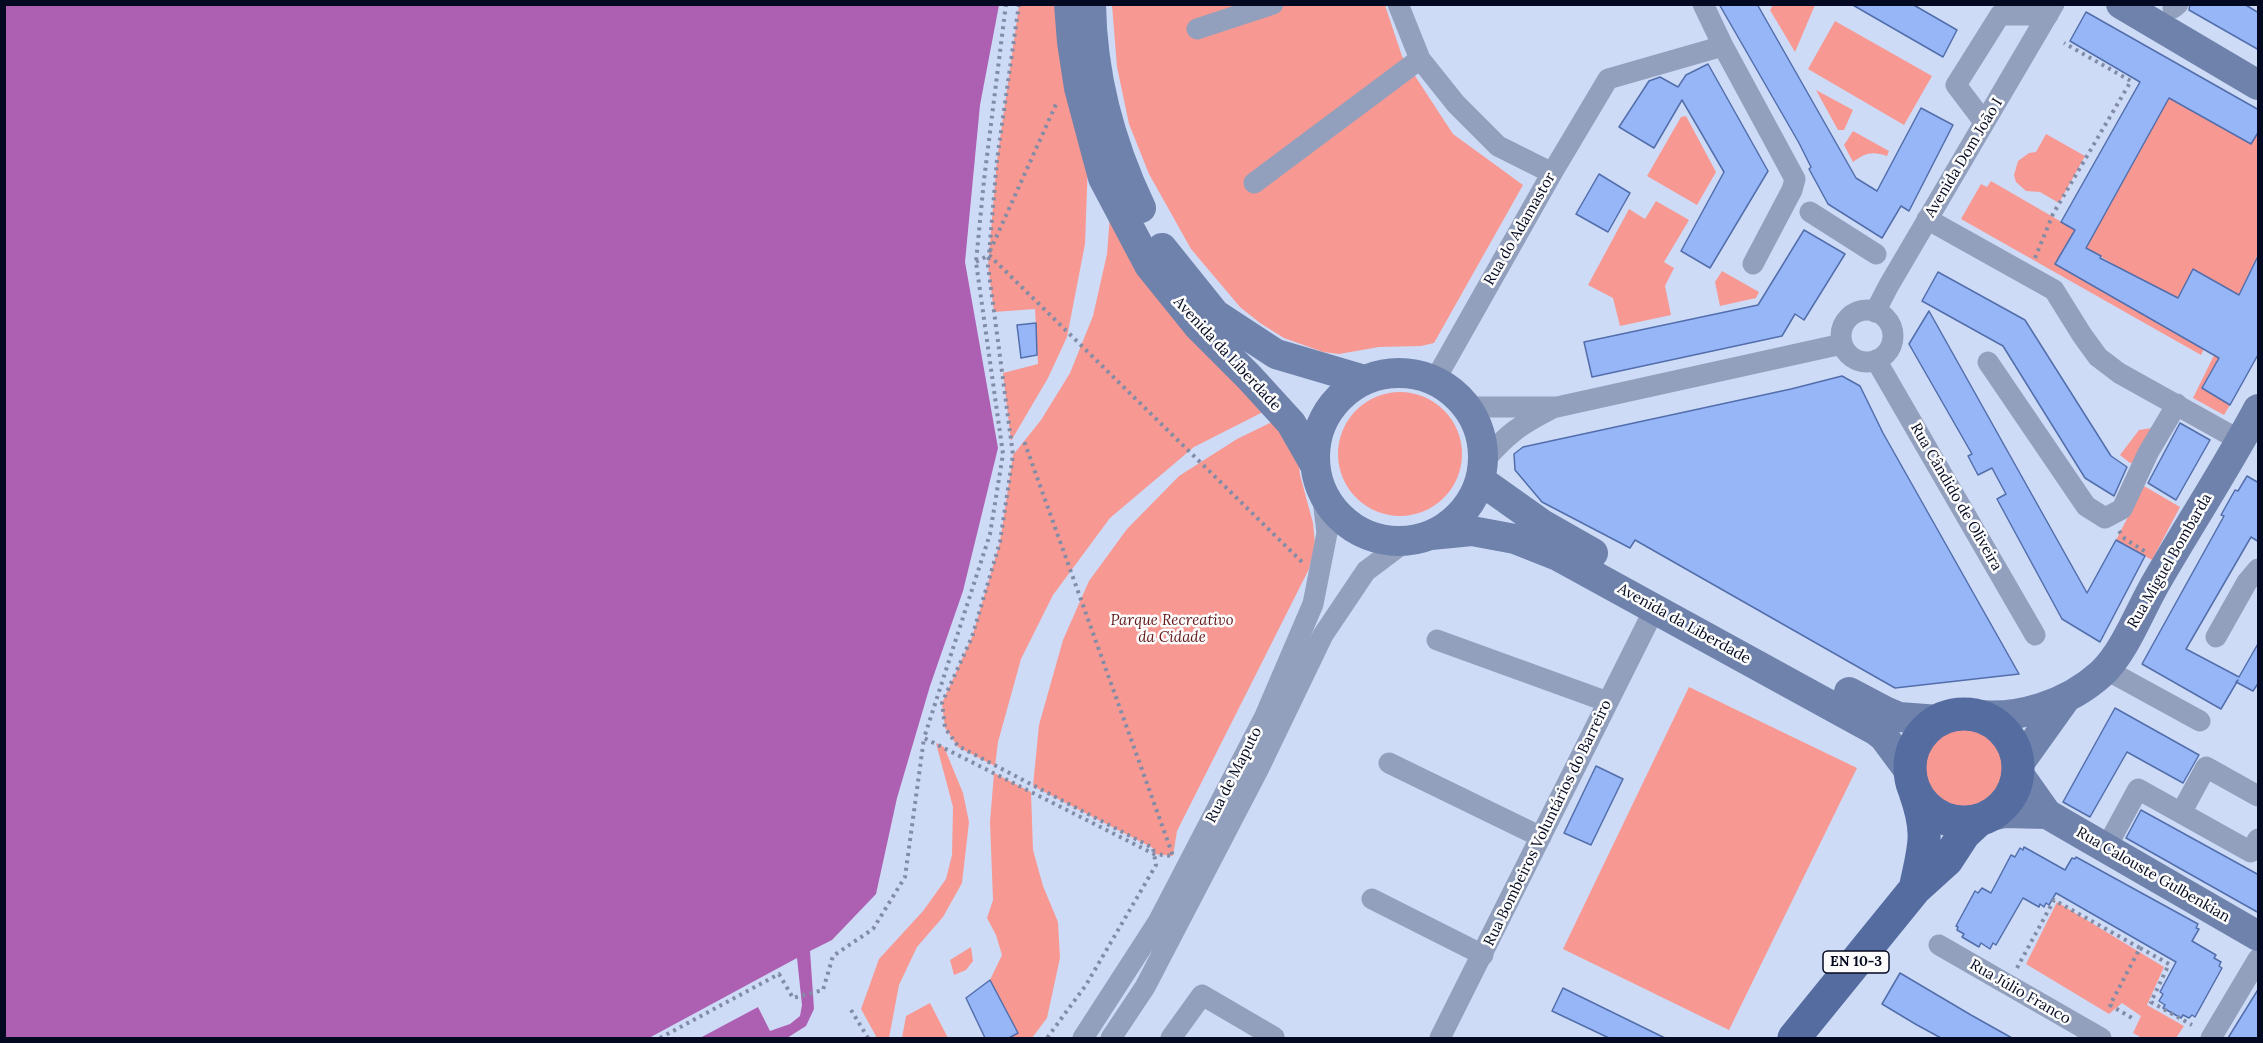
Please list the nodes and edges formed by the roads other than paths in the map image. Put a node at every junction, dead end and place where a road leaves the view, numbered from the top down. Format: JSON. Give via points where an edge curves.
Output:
{"nodes":[{"id":1,"x":1069,"y":4,"type":"edge"},
{"id":2,"x":1091,"y":4,"type":"edge"},
{"id":3,"x":1273,"y":4,"type":"edge"},
{"id":4,"x":1398,"y":4,"type":"edge"},
{"id":5,"x":1703,"y":4,"type":"edge"},
{"id":6,"x":2121,"y":4,"type":"edge"},
{"id":7,"x":2051,"y":10,"type":"edge"},
{"id":8,"x":1197,"y":29,"type":"dead end"},
{"id":9,"x":1723,"y":46,"type":"junction"},
{"id":10,"x":1420,"y":59,"type":"junction"},
{"id":11,"x":2259,"y":85,"type":"edge"},
{"id":12,"x":1984,"y":122,"type":"junction"},
{"id":13,"x":1552,"y":173,"type":"junction"},
{"id":14,"x":1254,"y":183,"type":"dead end"},
{"id":15,"x":1810,"y":212,"type":"dead end"},
{"id":16,"x":1928,"y":219,"type":"junction"},
{"id":17,"x":1876,"y":254,"type":"dead end"},
{"id":18,"x":1753,"y":264,"type":"dead end"},
{"id":19,"x":1875,"y":312,"type":"junction"},
{"id":20,"x":1842,"y":344,"type":"junction"},
{"id":21,"x":1876,"y":360,"type":"junction"},
{"id":22,"x":1988,"y":363,"type":"dead end"},
{"id":23,"x":1364,"y":380,"type":"junction"},
{"id":24,"x":1435,"y":380,"type":"junction"},
{"id":25,"x":2177,"y":404,"type":"junction"},
{"id":26,"x":1467,"y":407,"type":"junction"},
{"id":27,"x":1557,"y":407,"type":"junction"},
{"id":28,"x":2259,"y":409,"type":"edge"},
{"id":29,"x":2241,"y":441,"type":"junction"},
{"id":30,"x":1482,"y":471,"type":"junction"},
{"id":31,"x":1318,"y":478,"type":"junction"},
{"id":32,"x":1419,"y":538,"type":"junction"},
{"id":33,"x":2259,"y":570,"type":"edge"},
{"id":34,"x":1655,"y":608,"type":"junction"},
{"id":35,"x":2035,"y":635,"type":"dead end"},
{"id":36,"x":2216,"y":637,"type":"dead end"},
{"id":37,"x":1437,"y":640,"type":"dead end"},
{"id":38,"x":2105,"y":669,"type":"junction"},
{"id":39,"x":2066,"y":698,"type":"junction"},
{"id":40,"x":1608,"y":702,"type":"junction"},
{"id":41,"x":1971,"y":714,"type":"junction"},
{"id":42,"x":1939,"y":720,"type":"junction"},
{"id":43,"x":2200,"y":721,"type":"dead end"},
{"id":44,"x":1389,"y":763,"type":"dead end"},
{"id":45,"x":2018,"y":769,"type":"junction"},
{"id":46,"x":1912,"y":780,"type":"junction"},
{"id":47,"x":2259,"y":796,"type":"edge"},
{"id":48,"x":2181,"y":813,"type":"junction"},
{"id":49,"x":2047,"y":814,"type":"junction"},
{"id":50,"x":1983,"y":819,"type":"junction"},
{"id":51,"x":1541,"y":837,"type":"junction"},
{"id":52,"x":2259,"y":838,"type":"edge"},
{"id":53,"x":2106,"y":848,"type":"junction"},
{"id":54,"x":1915,"y":889,"type":"junction"},
{"id":55,"x":1372,"y":899,"type":"dead end"},
{"id":56,"x":2259,"y":936,"type":"edge"},
{"id":57,"x":1939,"y":945,"type":"dead end"},
{"id":58,"x":1483,"y":955,"type":"junction"},
{"id":59,"x":2259,"y":959,"type":"edge"},
{"id":60,"x":1796,"y":1037,"type":"edge"},
{"id":61,"x":1083,"y":1038,"type":"edge"},
{"id":62,"x":1111,"y":1038,"type":"edge"},
{"id":63,"x":1171,"y":1038,"type":"edge"},
{"id":64,"x":1271,"y":1038,"type":"edge"},
{"id":65,"x":1440,"y":1038,"type":"edge"},
{"id":66,"x":2102,"y":1038,"type":"edge"},
{"id":67,"x":2211,"y":1038,"type":"edge"}],
"edges":[{"from":1,"to":31,"type":"main road","name":"Avenida da Liberdade","via":[[1079,88],[1103,178],[1149,265],[1198,327],[1291,423]]},
{"from":2,"to":23,"type":"main road","name":"Avenida da Liberdade","via":[[1110,130],[1125,175],[1156,239],[1215,314],[1276,354]]},
{"from":3,"to":8,"type":"street"},
{"from":4,"to":10,"type":"street"},
{"from":5,"to":9,"type":"street"},
{"from":6,"to":11,"type":"main road"},
{"from":7,"to":12,"type":"street","name":"Avenida Dom João I"},
{"from":7,"to":12,"type":"street","via":[[2000,15],[1956,85]]},
{"from":9,"to":13,"type":"street","name":"Rua do Adamastor","via":[[1608,79]]},
{"from":9,"to":18,"type":"street","via":[[1795,179]]},
{"from":10,"to":13,"type":"street","via":[[1456,104],[1498,146]]},
{"from":10,"to":14,"type":"street"},
{"from":12,"to":16,"type":"street","name":"Avenida Dom João I"},
{"from":13,"to":24,"type":"street","name":"Rua do Adamastor"},
{"from":15,"to":17,"type":"street"},
{"from":16,"to":19,"type":"street","name":"Avenida Dom João I"},
{"from":16,"to":25,"type":"street","via":[[2054,290],[2098,357],[2119,373]]},
{"from":19,"to":20,"type":"street","via":[[1867,310],[1847,320],[1842,329]]},
{"from":19,"to":21,"type":"street","via":[[1886,318],[1893,335],[1887,353]]},
{"from":20,"to":21,"type":"street","via":[[1856,359]]},
{"from":20,"to":27,"type":"street"},
{"from":21,"to":35,"type":"street","name":"Rua Cândido de Oliveira"},
{"from":22,"to":25,"type":"street","via":[[2086,506],[2105,518],[2122,509]]},
{"from":23,"to":24,"type":"main road","via":[[1387,373],[1411,373]]},
{"from":23,"to":31,"type":"main road","via":[[1346,391],[1321,424],[1316,444]]},
{"from":24,"to":26,"type":"main road"},
{"from":25,"to":29,"type":"street"},
{"from":26,"to":27,"type":"street"},
{"from":26,"to":30,"type":"main road","via":[[1482,443]]},
{"from":27,"to":30,"type":"street","via":[[1504,437]]},
{"from":28,"to":29,"type":"main road","name":"Rua Miguel Bombarda"},
{"from":29,"to":38,"type":"main road","name":"Rua Miguel Bombarda"},
{"from":30,"to":32,"type":"main road","via":[[1470,503],[1459,516]]},
{"from":30,"to":42,"type":"main road","name":"Avenida da Liberdade","via":[[1542,525],[1885,711],[1899,717]]},
{"from":31,"to":32,"type":"main road","via":[[1336,513],[1356,530],[1380,539]]},
{"from":31,"to":61,"type":"street","name":"Rua de Maputo","via":[[1326,533],[1313,604],[1269,706],[1158,922]]},
{"from":32,"to":34,"type":"main road","name":"Avenida da Liberdade","via":[[1472,531],[1515,538],[1558,556]]},
{"from":32,"to":62,"type":"street","name":"Rua de Maputo","via":[[1366,571],[1323,635],[1145,987]]},
{"from":33,"to":36,"type":"street","via":[[2247,582]]},
{"from":34,"to":40,"type":"street","name":"Rua Bombeiros Voluntários do Barreiro"},
{"from":34,"to":46,"type":"main road","name":"Avenida da Liberdade","via":[[1875,730],[1884,737]]},
{"from":37,"to":40,"type":"street"},
{"from":38,"to":39,"type":"main road","name":"Rua Miguel Bombarda"},
{"from":38,"to":43,"type":"street"},
{"from":39,"to":41,"type":"main road","name":"Rua Miguel Bombarda","via":[[2012,715]]},
{"from":39,"to":45,"type":"main road","name":"Rua Miguel Bombarda"},
{"from":40,"to":51,"type":"street","name":"Rua Bombeiros Voluntários do Barreiro"},
{"from":41,"to":42,"type":"main road"},
{"from":41,"to":45,"type":"main road","via":[[1989,720],[2004,732],[2014,747]]},
{"from":42,"to":46,"type":"main road","via":[[1917,741],[1911,756]]},
{"from":44,"to":51,"type":"street"},
{"from":45,"to":49,"type":"main road","name":"Rua Calouste Gulbenkian"},
{"from":45,"to":50,"type":"main road","via":[[2008,800]]},
{"from":46,"to":50,"type":"main road","via":[[1923,804],[1935,814],[1964,822]]},
{"from":46,"to":54,"type":"main road","number":"EN 10-3","via":[[1925,830]]},
{"from":47,"to":48,"type":"street","via":[[2206,766]]},
{"from":48,"to":52,"type":"street","via":[[2251,852]]},
{"from":48,"to":53,"type":"street","via":[[2138,789]]},
{"from":49,"to":50,"type":"main road","name":"Rua Calouste Gulbenkian","via":[[2004,813]]},
{"from":49,"to":53,"type":"main road","name":"Rua Calouste Gulbenkian"},
{"from":50,"to":54,"type":"main road","number":"EN 10-3","via":[[1964,834],[1947,860]]},
{"from":51,"to":58,"type":"street","name":"Rua Bombeiros Voluntários do Barreiro"},
{"from":53,"to":56,"type":"main road","name":"Rua Calouste Gulbenkian"},
{"from":54,"to":60,"type":"main road","number":"EN 10-3"},
{"from":55,"to":58,"type":"street"},
{"from":57,"to":66,"type":"street","name":"Rua Júlio Franco"},
{"from":58,"to":65,"type":"street","name":"Rua Bombeiros Voluntários do Barreiro"},
{"from":59,"to":67,"type":"street"},
{"from":63,"to":64,"type":"street","via":[[1202,995],[1274,1037]]}]}
